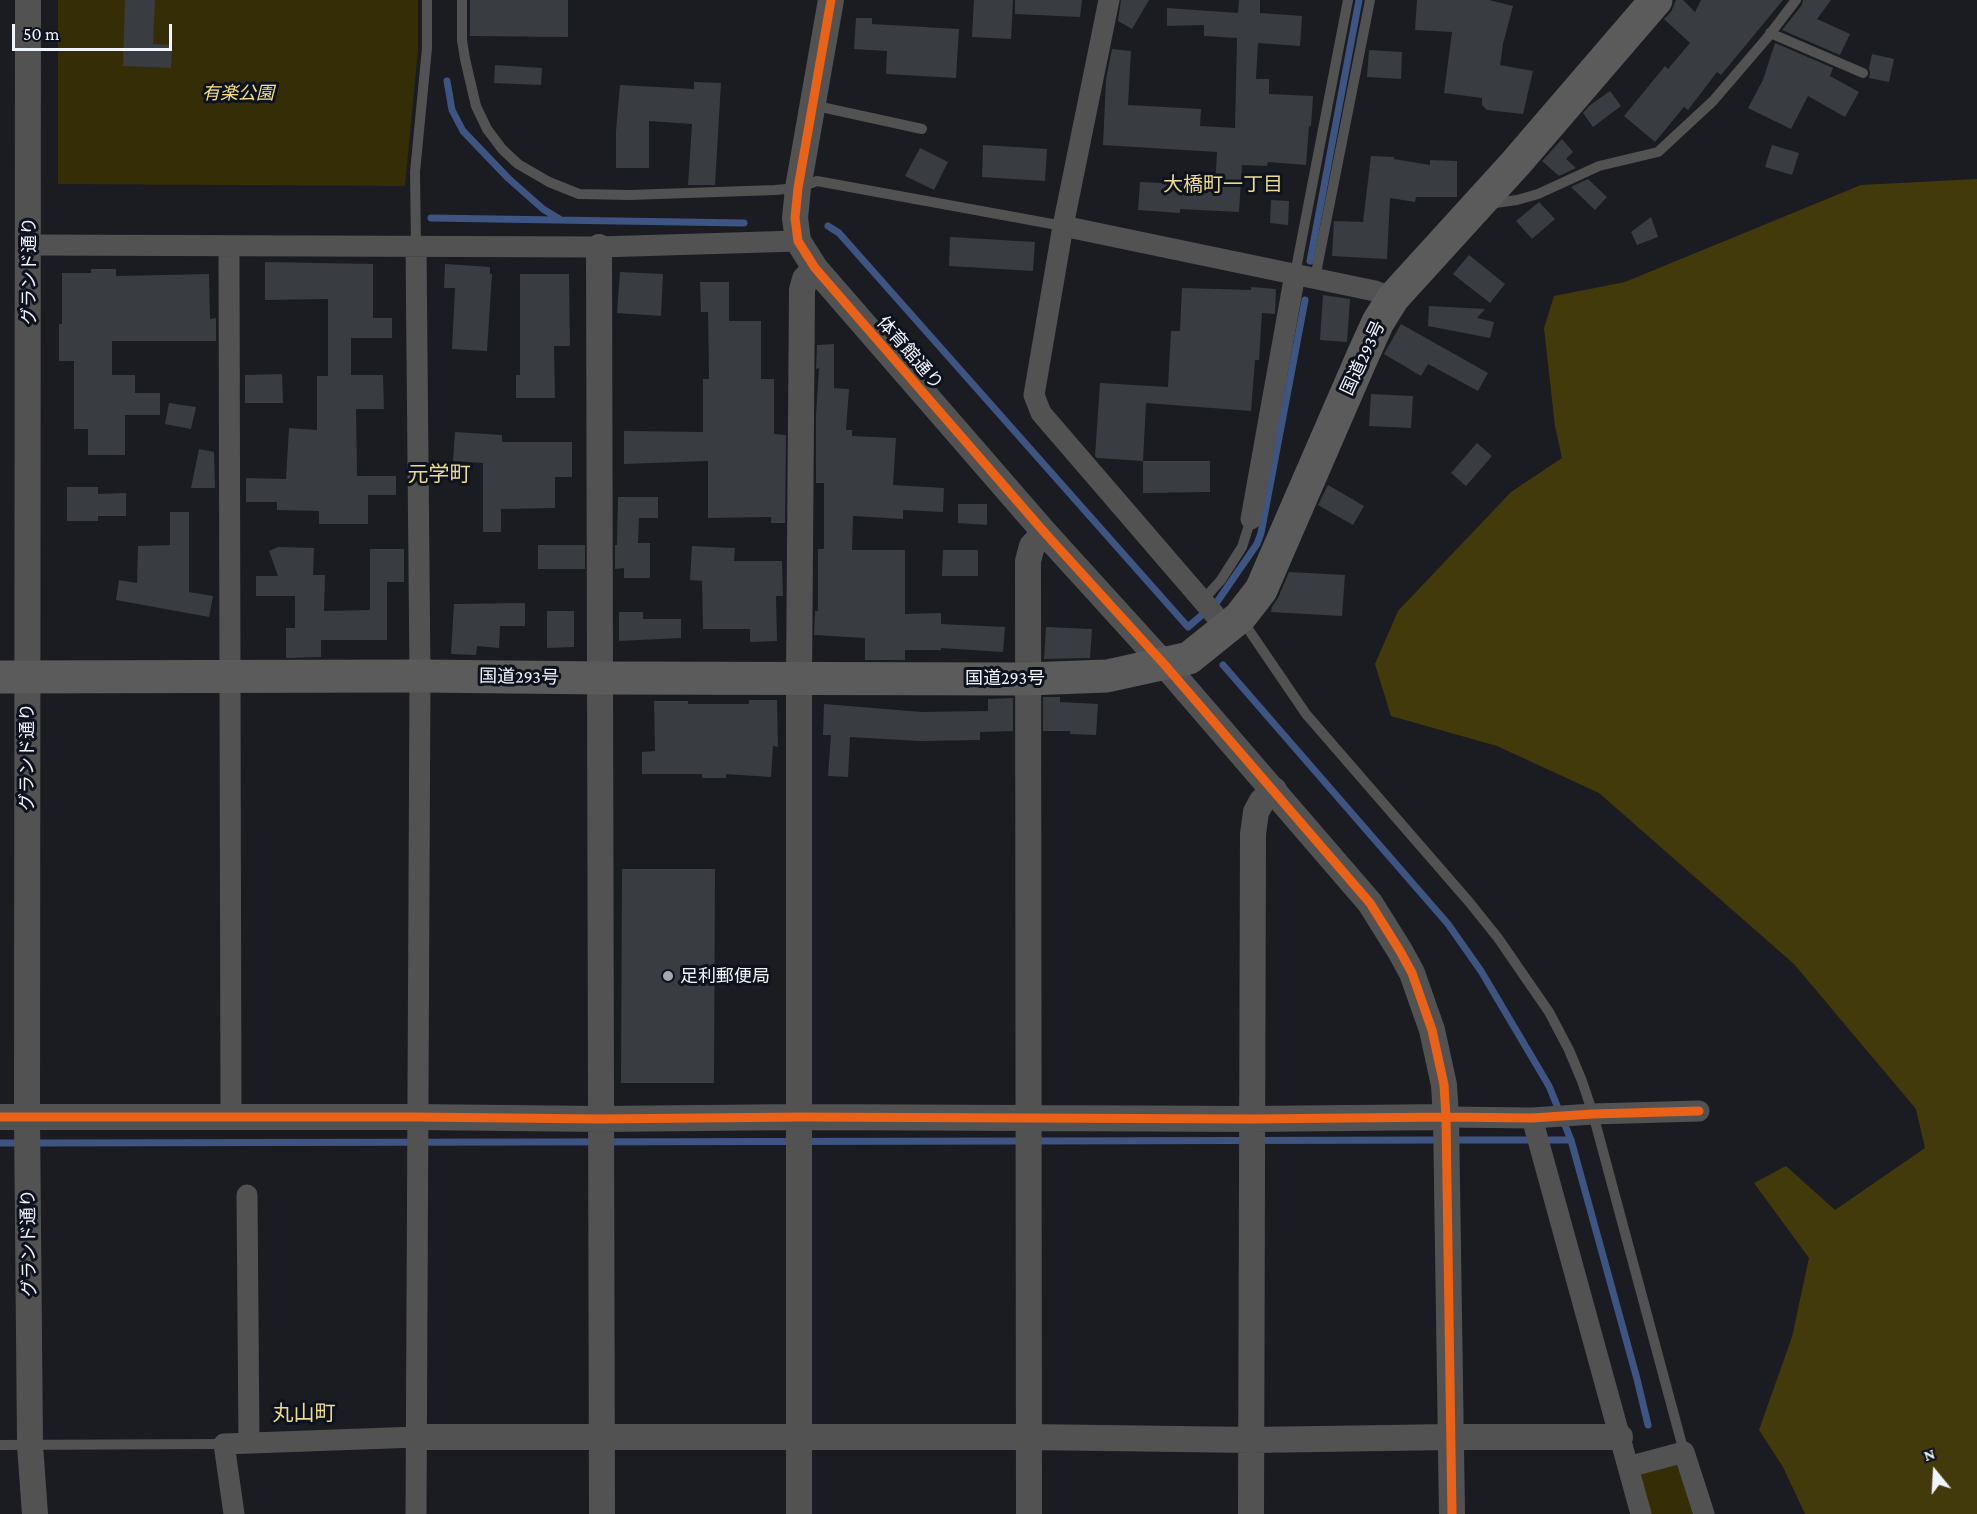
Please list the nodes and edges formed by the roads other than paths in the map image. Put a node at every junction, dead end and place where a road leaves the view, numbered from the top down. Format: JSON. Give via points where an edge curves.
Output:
{"nodes":[{"id":1,"x":28,"y":0,"type":"edge"},
{"id":2,"x":427,"y":0,"type":"edge"},
{"id":3,"x":462,"y":0,"type":"edge"},
{"id":4,"x":831,"y":0,"type":"edge"},
{"id":5,"x":1108,"y":0,"type":"edge"},
{"id":6,"x":1348,"y":0,"type":"edge"},
{"id":7,"x":1370,"y":0,"type":"edge"},
{"id":8,"x":1796,"y":0,"type":"edge"},
{"id":9,"x":1643,"y":4,"type":"edge"},
{"id":10,"x":1770,"y":33,"type":"junction"},
{"id":11,"x":1863,"y":73,"type":"dead end"},
{"id":12,"x":812,"y":105,"type":"junction"},
{"id":13,"x":922,"y":129,"type":"dead end"},
{"id":14,"x":798,"y":188,"type":"junction"},
{"id":15,"x":1479,"y":204,"type":"junction"},
{"id":16,"x":1063,"y":226,"type":"junction"},
{"id":17,"x":798,"y":241,"type":"junction"},
{"id":18,"x":29,"y":245,"type":"junction"},
{"id":19,"x":229,"y":246,"type":"junction"},
{"id":20,"x":416,"y":246,"type":"junction"},
{"id":21,"x":599,"y":247,"type":"junction"},
{"id":22,"x":814,"y":268,"type":"junction"},
{"id":23,"x":1305,"y":276,"type":"junction"},
{"id":24,"x":1393,"y":298,"type":"junction"},
{"id":25,"x":1251,"y":519,"type":"joint"},
{"id":26,"x":1045,"y":533,"type":"junction"},
{"id":27,"x":1203,"y":600,"type":"junction"},
{"id":28,"x":1234,"y":623,"type":"junction"},
{"id":29,"x":1164,"y":664,"type":"junction"},
{"id":30,"x":420,"y":676,"type":"junction"},
{"id":31,"x":14,"y":677,"type":"edge"},
{"id":32,"x":230,"y":678,"type":"junction"},
{"id":33,"x":600,"y":678,"type":"junction"},
{"id":34,"x":799,"y":678,"type":"junction"},
{"id":35,"x":1027,"y":679,"type":"junction"},
{"id":36,"x":1274,"y":790,"type":"junction"},
{"id":37,"x":1699,"y":1111,"type":"dead end"},
{"id":38,"x":1587,"y":1115,"type":"junction"},
{"id":39,"x":231,"y":1117,"type":"junction"},
{"id":40,"x":417,"y":1117,"type":"junction"},
{"id":41,"x":800,"y":1117,"type":"junction"},
{"id":42,"x":1446,"y":1117,"type":"junction"},
{"id":43,"x":0,"y":1118,"type":"edge"},
{"id":44,"x":27,"y":1118,"type":"junction"},
{"id":45,"x":1538,"y":1118,"type":"junction"},
{"id":46,"x":600,"y":1119,"type":"junction"},
{"id":47,"x":1028,"y":1119,"type":"junction"},
{"id":48,"x":1252,"y":1119,"type":"junction"},
{"id":49,"x":247,"y":1195,"type":"dead end"},
{"id":50,"x":417,"y":1437,"type":"junction"},
{"id":51,"x":602,"y":1437,"type":"junction"},
{"id":52,"x":800,"y":1437,"type":"junction"},
{"id":53,"x":1030,"y":1437,"type":"junction"},
{"id":54,"x":1451,"y":1437,"type":"junction"},
{"id":55,"x":1620,"y":1437,"type":"junction"},
{"id":56,"x":1252,"y":1440,"type":"junction"},
{"id":57,"x":249,"y":1443,"type":"junction"},
{"id":58,"x":0,"y":1444,"type":"edge"},
{"id":59,"x":224,"y":1444,"type":"junction"},
{"id":60,"x":30,"y":1445,"type":"junction"},
{"id":61,"x":1684,"y":1452,"type":"junction"},
{"id":62,"x":1628,"y":1467,"type":"junction"},
{"id":63,"x":35,"y":1514,"type":"edge"},
{"id":64,"x":234,"y":1514,"type":"edge"},
{"id":65,"x":416,"y":1514,"type":"edge"},
{"id":66,"x":602,"y":1514,"type":"edge"},
{"id":67,"x":799,"y":1514,"type":"edge"},
{"id":68,"x":1029,"y":1514,"type":"edge"},
{"id":69,"x":1251,"y":1514,"type":"edge"},
{"id":70,"x":1452,"y":1514,"type":"edge"},
{"id":71,"x":1641,"y":1514,"type":"edge"},
{"id":72,"x":1704,"y":1514,"type":"edge"}],
"edges":[{"from":1,"to":18,"type":"street","name":"グランド通り"},
{"from":2,"to":20,"type":"lane","via":[[427,48],[415,172]]},
{"from":3,"to":14,"type":"lane","via":[[462,40],[476,106],[502,149],[518,164],[549,182],[579,194]]},
{"from":4,"to":12,"type":"street","name":"体育館通り"},
{"from":5,"to":16,"type":"street"},
{"from":6,"to":23,"type":"lane"},
{"from":7,"to":23,"type":"lane"},
{"from":8,"to":10,"type":"lane"},
{"from":9,"to":15,"type":"highway","name":"国道293号"},
{"from":10,"to":11,"type":"lane"},
{"from":10,"to":15,"type":"lane","via":[[1713,101],[1658,152],[1599,166],[1528,197]]},
{"from":12,"to":13,"type":"lane"},
{"from":12,"to":14,"type":"street","name":"体育館通り"},
{"from":14,"to":16,"type":"lane","via":[[817,181]]},
{"from":14,"to":17,"type":"street","name":"体育館通り"},
{"from":15,"to":24,"type":"highway","name":"国道293号"},
{"from":16,"to":23,"type":"street"},
{"from":16,"to":27,"type":"street","via":[[1034,395],[1041,413]]},
{"from":17,"to":21,"type":"street"},
{"from":17,"to":22,"type":"street","name":"体育館通り"},
{"from":18,"to":19,"type":"street"},
{"from":18,"to":31,"type":"street","name":"グランド通り"},
{"from":19,"to":20,"type":"street"},
{"from":19,"to":32,"type":"street"},
{"from":20,"to":21,"type":"street"},
{"from":20,"to":30,"type":"street"},
{"from":21,"to":33,"type":"street"},
{"from":22,"to":26,"type":"street","name":"体育館通り"},
{"from":22,"to":34,"type":"street","via":[[802,290]]},
{"from":23,"to":24,"type":"street"},
{"from":23,"to":25,"type":"street"},
{"from":24,"to":28,"type":"highway","name":"国道293号","via":[[1363,355],[1261,590]]},
{"from":25,"to":27,"type":"lane","via":[[1242,547]]},
{"from":26,"to":29,"type":"street","name":"体育館通り"},
{"from":26,"to":35,"type":"street","via":[[1032,546],[1028,561]]},
{"from":27,"to":28,"type":"street"},
{"from":28,"to":29,"type":"highway","name":"国道293号","via":[[1189,658]]},
{"from":28,"to":38,"type":"lane","via":[[1306,714],[1470,903],[1525,975],[1569,1050],[1582,1081]]},
{"from":29,"to":35,"type":"highway","name":"国道293号","via":[[1107,676]]},
{"from":29,"to":36,"type":"street","name":"体育館通り"},
{"from":30,"to":32,"type":"highway","name":"国道293号"},
{"from":30,"to":33,"type":"highway","name":"国道293号"},
{"from":30,"to":40,"type":"street"},
{"from":31,"to":32,"type":"highway","name":"国道293号"},
{"from":31,"to":44,"type":"street","name":"グランド通り"},
{"from":32,"to":39,"type":"street"},
{"from":33,"to":34,"type":"highway","name":"国道293号"},
{"from":33,"to":46,"type":"street"},
{"from":34,"to":35,"type":"highway","name":"国道293号"},
{"from":34,"to":41,"type":"street"},
{"from":35,"to":47,"type":"street"},
{"from":36,"to":42,"type":"street","name":"体育館通り","via":[[1370,903],[1400,951],[1432,1030],[1444,1085]]},
{"from":36,"to":48,"type":"street","via":[[1256,812],[1253,834]]},
{"from":37,"to":38,"type":"street"},
{"from":38,"to":45,"type":"street"},
{"from":38,"to":61,"type":"lane"},
{"from":39,"to":40,"type":"street"},
{"from":39,"to":44,"type":"street"},
{"from":40,"to":46,"type":"street"},
{"from":40,"to":50,"type":"street"},
{"from":41,"to":46,"type":"street"},
{"from":41,"to":47,"type":"street"},
{"from":41,"to":52,"type":"street"},
{"from":42,"to":45,"type":"street"},
{"from":42,"to":48,"type":"street"},
{"from":42,"to":54,"type":"street","name":"体育館通り"},
{"from":43,"to":44,"type":"street"},
{"from":44,"to":60,"type":"street","name":"グランド通り"},
{"from":45,"to":55,"type":"street"},
{"from":46,"to":51,"type":"street"},
{"from":47,"to":48,"type":"street"},
{"from":47,"to":53,"type":"street"},
{"from":48,"to":56,"type":"street"},
{"from":49,"to":57,"type":"street"},
{"from":50,"to":51,"type":"street"},
{"from":50,"to":57,"type":"street"},
{"from":50,"to":65,"type":"street"},
{"from":51,"to":52,"type":"street"},
{"from":51,"to":66,"type":"street"},
{"from":52,"to":53,"type":"street"},
{"from":52,"to":67,"type":"street"},
{"from":53,"to":56,"type":"street"},
{"from":53,"to":68,"type":"street"},
{"from":54,"to":55,"type":"street"},
{"from":54,"to":56,"type":"street"},
{"from":54,"to":70,"type":"street","name":"体育館通り"},
{"from":55,"to":62,"type":"street"},
{"from":56,"to":69,"type":"street"},
{"from":57,"to":59,"type":"street"},
{"from":58,"to":60,"type":"lane"},
{"from":59,"to":60,"type":"lane"},
{"from":59,"to":64,"type":"street"},
{"from":60,"to":63,"type":"street","name":"グランド通り"},
{"from":61,"to":62,"type":"street"},
{"from":61,"to":72,"type":"street"},
{"from":62,"to":71,"type":"street"}]}
